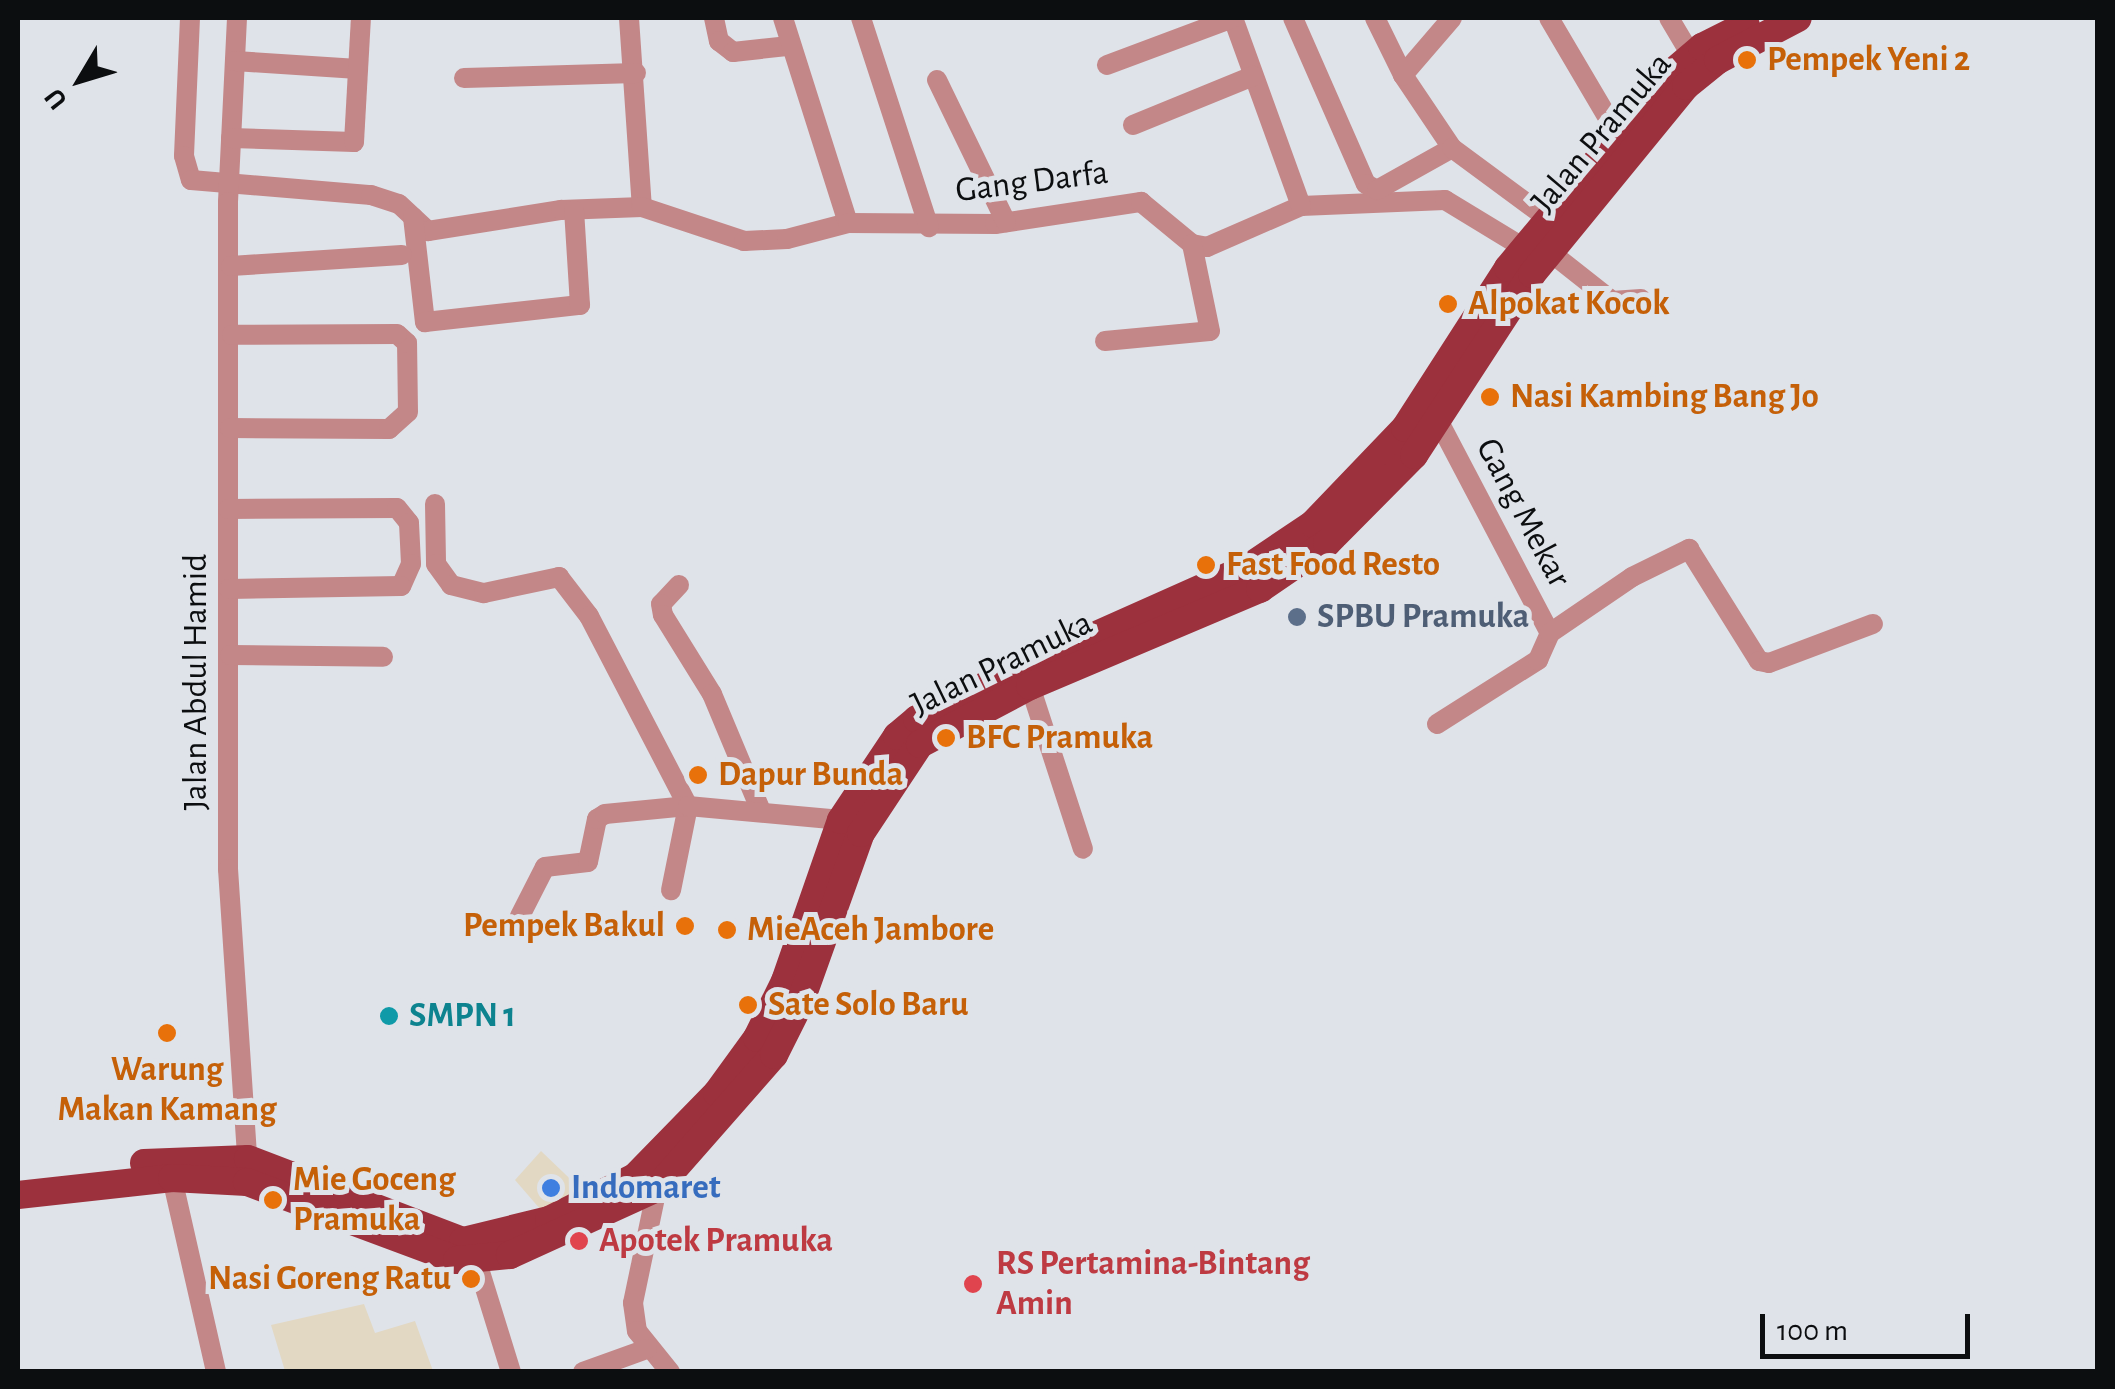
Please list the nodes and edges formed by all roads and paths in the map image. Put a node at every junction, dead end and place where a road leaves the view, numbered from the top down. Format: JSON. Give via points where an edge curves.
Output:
{"nodes":[{"id":1,"x":190,"y":18,"type":"edge"},
{"id":2,"x":237,"y":18,"type":"edge"},
{"id":3,"x":361,"y":18,"type":"edge"},
{"id":4,"x":629,"y":18,"type":"edge"},
{"id":5,"x":714,"y":18,"type":"edge"},
{"id":6,"x":783,"y":18,"type":"edge"},
{"id":7,"x":861,"y":18,"type":"edge"},
{"id":8,"x":1233,"y":18,"type":"edge"},
{"id":9,"x":1293,"y":18,"type":"edge"},
{"id":10,"x":1375,"y":18,"type":"edge"},
{"id":11,"x":1452,"y":18,"type":"edge"},
{"id":12,"x":1549,"y":18,"type":"edge"},
{"id":13,"x":1668,"y":18,"type":"edge"},
{"id":14,"x":1761,"y":18,"type":"edge"},
{"id":15,"x":1798,"y":18,"type":"edge"},
{"id":16,"x":787,"y":46,"type":"junction"},
{"id":17,"x":1691,"y":55,"type":"junction"},
{"id":18,"x":234,"y":62,"type":"junction"},
{"id":19,"x":1108,"y":65,"type":"dead end"},
{"id":20,"x":358,"y":68,"type":"junction"},
{"id":21,"x":636,"y":73,"type":"junction"},
{"id":22,"x":1404,"y":75,"type":"junction"},
{"id":23,"x":1253,"y":76,"type":"junction"},
{"id":24,"x":464,"y":78,"type":"dead end"},
{"id":25,"x":937,"y":80,"type":"dead end"},
{"id":26,"x":1133,"y":125,"type":"dead end"},
{"id":27,"x":1618,"y":134,"type":"junction"},
{"id":28,"x":230,"y":138,"type":"junction"},
{"id":29,"x":1452,"y":148,"type":"junction"},
{"id":30,"x":228,"y":181,"type":"junction"},
{"id":31,"x":1301,"y":206,"type":"junction"},
{"id":32,"x":642,"y":207,"type":"junction"},
{"id":33,"x":574,"y":210,"type":"junction"},
{"id":34,"x":413,"y":217,"type":"junction"},
{"id":35,"x":1547,"y":218,"type":"junction"},
{"id":36,"x":1006,"y":222,"type":"junction"},
{"id":37,"x":848,"y":224,"type":"junction"},
{"id":38,"x":930,"y":228,"type":"junction"},
{"id":39,"x":1192,"y":244,"type":"junction"},
{"id":40,"x":1537,"y":250,"type":"junction"},
{"id":41,"x":402,"y":255,"type":"dead end"},
{"id":42,"x":230,"y":266,"type":"junction"},
{"id":43,"x":1640,"y":299,"type":"dead end"},
{"id":44,"x":232,"y":335,"type":"junction"},
{"id":45,"x":1105,"y":340,"type":"dead end"},
{"id":46,"x":1439,"y":422,"type":"junction"},
{"id":47,"x":230,"y":428,"type":"junction"},
{"id":48,"x":435,"y":504,"type":"dead end"},
{"id":49,"x":228,"y":509,"type":"junction"},
{"id":50,"x":1320,"y":533,"type":"junction"},
{"id":51,"x":1255,"y":578,"type":"junction"},
{"id":52,"x":679,"y":586,"type":"dead end"},
{"id":53,"x":229,"y":589,"type":"junction"},
{"id":54,"x":1873,"y":624,"type":"dead end"},
{"id":55,"x":1550,"y":633,"type":"junction"},
{"id":56,"x":230,"y":655,"type":"junction"},
{"id":57,"x":383,"y":657,"type":"dead end"},
{"id":58,"x":1030,"y":686,"type":"junction"},
{"id":59,"x":1437,"y":724,"type":"dead end"},
{"id":60,"x":688,"y":806,"type":"junction"},
{"id":61,"x":761,"y":811,"type":"junction"},
{"id":62,"x":840,"y":820,"type":"junction"},
{"id":63,"x":1083,"y":849,"type":"dead end"},
{"id":64,"x":671,"y":890,"type":"dead end"},
{"id":65,"x":520,"y":916,"type":"dead end"},
{"id":66,"x":248,"y":1170,"type":"junction"},
{"id":67,"x":18,"y":1176,"type":"edge"},
{"id":68,"x":172,"y":1178,"type":"junction"},
{"id":69,"x":657,"y":1188,"type":"junction"},
{"id":70,"x":18,"y":1195,"type":"edge"},
{"id":71,"x":476,"y":1258,"type":"junction"},
{"id":72,"x":647,"y":1349,"type":"junction"},
{"id":73,"x":216,"y":1372,"type":"edge"},
{"id":74,"x":511,"y":1372,"type":"edge"},
{"id":75,"x":583,"y":1372,"type":"edge"},
{"id":76,"x":670,"y":1372,"type":"edge"}],
"edges":[{"from":1,"to":30,"type":"street","via":[[184,172],[198,182]]},
{"from":2,"to":18,"type":"street","name":"Jalan Abdul Hamid"},
{"from":3,"to":20,"type":"street"},
{"from":4,"to":21,"type":"street"},
{"from":5,"to":16,"type":"street","via":[[719,42],[733,52]]},
{"from":6,"to":16,"type":"street"},
{"from":7,"to":38,"type":"street"},
{"from":8,"to":19,"type":"street"},
{"from":8,"to":23,"type":"street"},
{"from":9,"to":29,"type":"street","via":[[1372,189],[1386,188]]},
{"from":10,"to":22,"type":"street"},
{"from":11,"to":22,"type":"street"},
{"from":12,"to":27,"type":"street"},
{"from":13,"to":17,"type":"street"},
{"from":14,"to":17,"type":"main road","name":"Jalan Pramuka"},
{"from":15,"to":40,"type":"main road","name":"Jalan Pramuka","via":[[1730,53],[1686,86]]},
{"from":16,"to":37,"type":"street"},
{"from":17,"to":27,"type":"main road","name":"Jalan Pramuka"},
{"from":18,"to":20,"type":"street"},
{"from":18,"to":28,"type":"street","name":"Jalan Abdul Hamid"},
{"from":20,"to":28,"type":"street","via":[[352,144]]},
{"from":21,"to":24,"type":"street"},
{"from":21,"to":32,"type":"street"},
{"from":22,"to":29,"type":"street"},
{"from":23,"to":26,"type":"street"},
{"from":23,"to":31,"type":"street"},
{"from":25,"to":36,"type":"street"},
{"from":27,"to":35,"type":"main road","name":"Jalan Pramuka"},
{"from":28,"to":30,"type":"street","name":"Jalan Abdul Hamid"},
{"from":29,"to":35,"type":"street"},
{"from":30,"to":34,"type":"street","via":[[370,196],[399,204]]},
{"from":30,"to":42,"type":"street","name":"Jalan Abdul Hamid"},
{"from":31,"to":39,"type":"street","via":[[1207,247]]},
{"from":31,"to":40,"type":"street","via":[[1445,200]]},
{"from":32,"to":33,"type":"street"},
{"from":32,"to":37,"type":"street","name":"Gang Darfa","via":[[744,241]]},
{"from":33,"to":34,"type":"street","via":[[437,231]]},
{"from":33,"to":34,"type":"street","via":[[580,305],[425,322]]},
{"from":35,"to":40,"type":"main road","name":"Jalan Pramuka"},
{"from":36,"to":38,"type":"street","name":"Gang Darfa"},
{"from":36,"to":39,"type":"street","name":"Gang Darfa","via":[[1140,202]]},
{"from":37,"to":38,"type":"street","name":"Gang Darfa"},
{"from":39,"to":45,"type":"street","via":[[1210,331]]},
{"from":40,"to":43,"type":"street","via":[[1612,301]]},
{"from":40,"to":46,"type":"main road","name":"Jalan Pramuka"},
{"from":40,"to":50,"type":"main road","name":"Jalan Pramuka"},
{"from":41,"to":42,"type":"street"},
{"from":42,"to":44,"type":"street","name":"Jalan Abdul Hamid"},
{"from":44,"to":47,"type":"street","name":"Jalan Abdul Hamid"},
{"from":44,"to":47,"type":"street","via":[[396,334],[407,342],[408,412],[389,428]]},
{"from":46,"to":50,"type":"main road","name":"Jalan Pramuka"},
{"from":46,"to":55,"type":"street","name":"Gang Mekar"},
{"from":47,"to":49,"type":"street","name":"Jalan Abdul Hamid"},
{"from":48,"to":60,"type":"street","via":[[436,564],[451,586],[484,593],[559,576],[566,584]]},
{"from":49,"to":53,"type":"street","name":"Jalan Abdul Hamid"},
{"from":49,"to":53,"type":"street","via":[[397,508],[408,523],[411,564],[402,586]]},
{"from":50,"to":51,"type":"main road","name":"Jalan Pramuka"},
{"from":51,"to":58,"type":"main road","name":"Jalan Pramuka"},
{"from":51,"to":62,"type":"main road","name":"Jalan Pramuka","via":[[917,719],[881,754]]},
{"from":52,"to":61,"type":"street","via":[[661,604],[663,615],[712,694]]},
{"from":53,"to":56,"type":"street","name":"Jalan Abdul Hamid"},
{"from":54,"to":55,"type":"street","via":[[1759,661],[1689,550],[1632,577]]},
{"from":55,"to":59,"type":"street","via":[[1538,660]]},
{"from":56,"to":57,"type":"street"},
{"from":56,"to":66,"type":"street","name":"Jalan Abdul Hamid","via":[[228,869]]},
{"from":58,"to":63,"type":"street"},
{"from":58,"to":69,"type":"main road","name":"Jalan Pramuka","via":[[932,734],[893,778],[861,833],[800,1003],[774,1055]]},
{"from":60,"to":61,"type":"street"},
{"from":60,"to":64,"type":"street"},
{"from":60,"to":65,"type":"street","via":[[597,819],[588,862],[545,867]]},
{"from":61,"to":62,"type":"street"},
{"from":62,"to":66,"type":"main road","name":"Jalan Pramuka","via":[[785,981],[757,1038],[717,1093],[635,1177],[549,1220],[463,1241]]},
{"from":66,"to":67,"type":"main road","name":"Jalan Pramuka","via":[[174,1159]]},
{"from":66,"to":68,"type":"main road","name":"Jalan Pramuka"},
{"from":66,"to":71,"type":"main road","name":"Jalan Pramuka","via":[[436,1254]]},
{"from":68,"to":70,"type":"main road","name":"Jalan Pramuka"},
{"from":68,"to":73,"type":"street"},
{"from":69,"to":71,"type":"main road","name":"Jalan Pramuka","via":[[554,1240],[510,1256]]},
{"from":69,"to":72,"type":"street","via":[[633,1303]]},
{"from":71,"to":74,"type":"street"},
{"from":72,"to":75,"type":"street"},
{"from":72,"to":76,"type":"street"}]}
